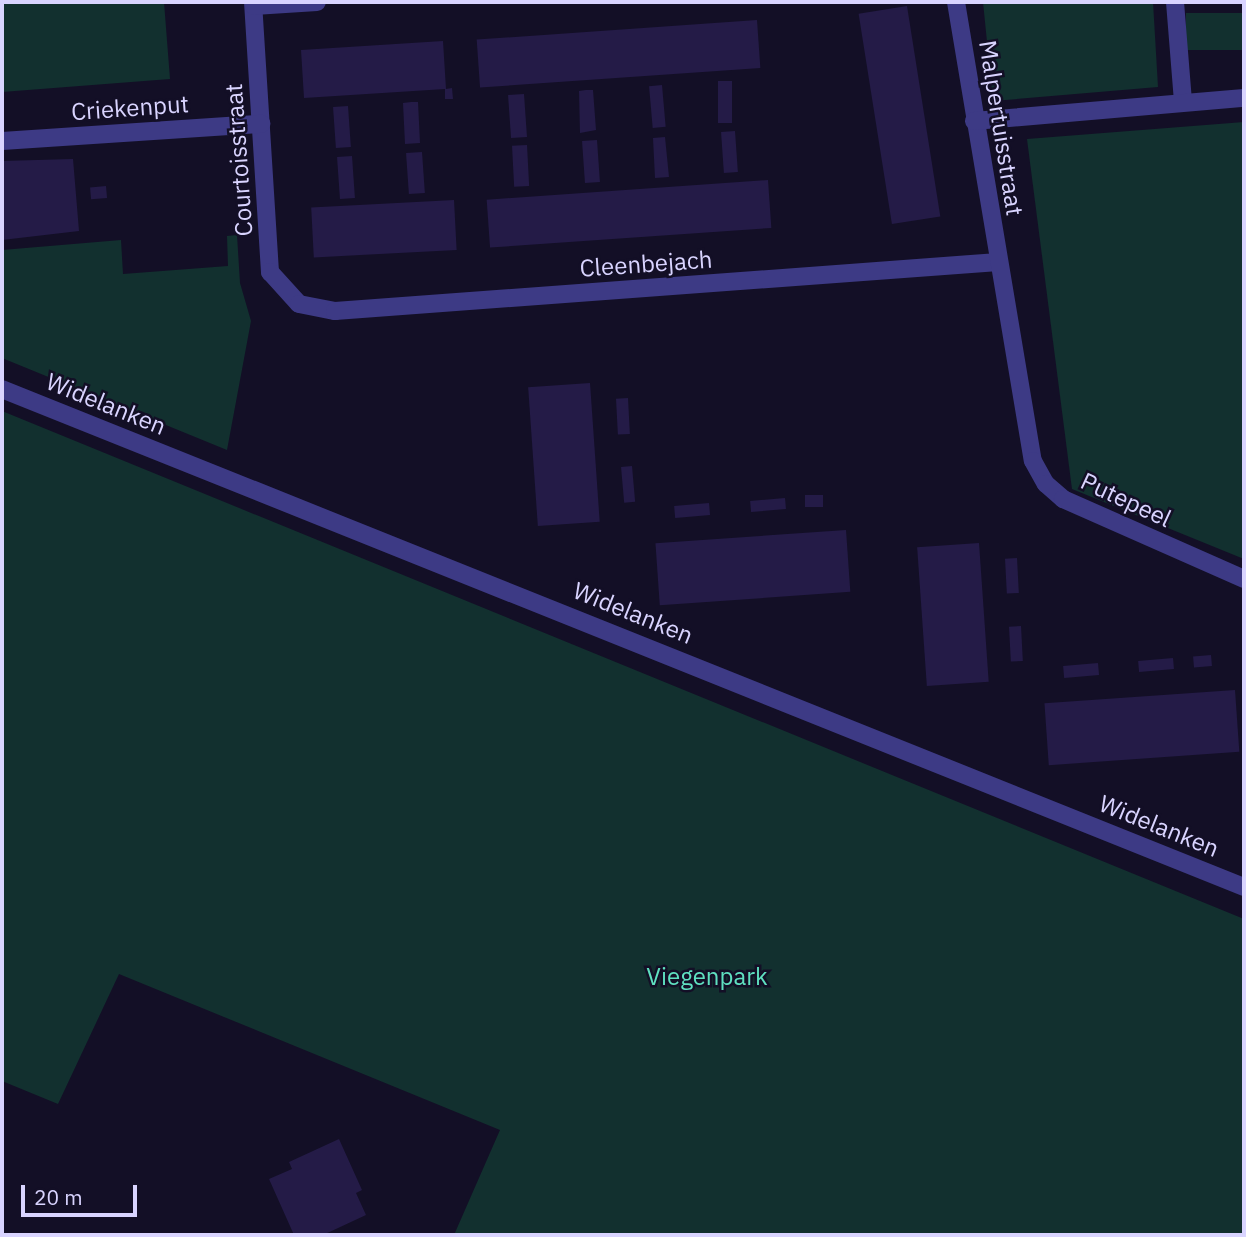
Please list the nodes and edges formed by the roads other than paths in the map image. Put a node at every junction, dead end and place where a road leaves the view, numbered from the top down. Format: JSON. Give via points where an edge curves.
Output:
{"nodes":[{"id":1,"x":317,"y":2,"type":"edge"},
{"id":2,"x":956,"y":2,"type":"edge"},
{"id":3,"x":1175,"y":2,"type":"edge"},
{"id":4,"x":253,"y":4,"type":"edge"},
{"id":5,"x":1244,"y":98,"type":"edge"},
{"id":6,"x":1183,"y":102,"type":"junction"},
{"id":7,"x":974,"y":121,"type":"junction"},
{"id":8,"x":261,"y":124,"type":"junction"},
{"id":9,"x":2,"y":141,"type":"edge"},
{"id":10,"x":998,"y":262,"type":"junction"},
{"id":11,"x":299,"y":303,"type":"joint"},
{"id":12,"x":2,"y":389,"type":"edge"},
{"id":13,"x":1244,"y":579,"type":"edge"},
{"id":14,"x":1244,"y":887,"type":"edge"}],
"edges":[{"from":1,"to":4,"type":"street"},
{"from":2,"to":7,"type":"street","name":"Malpertuisstraat"},
{"from":3,"to":6,"type":"street"},
{"from":4,"to":8,"type":"street","name":"Courtoisstraat"},
{"from":5,"to":6,"type":"street"},
{"from":6,"to":7,"type":"street"},
{"from":7,"to":10,"type":"street","name":"Malpertuisstraat"},
{"from":8,"to":9,"type":"street","name":"Criekenput"},
{"from":8,"to":11,"type":"street","name":"Courtoisstraat","via":[[270,272]]},
{"from":10,"to":11,"type":"street","name":"Cleenbejach","via":[[335,311]]},
{"from":10,"to":13,"type":"street","name":"Putepeel","via":[[1030,453],[1046,484],[1081,508]]},
{"from":12,"to":14,"type":"street","name":"Widelanken"}]}
